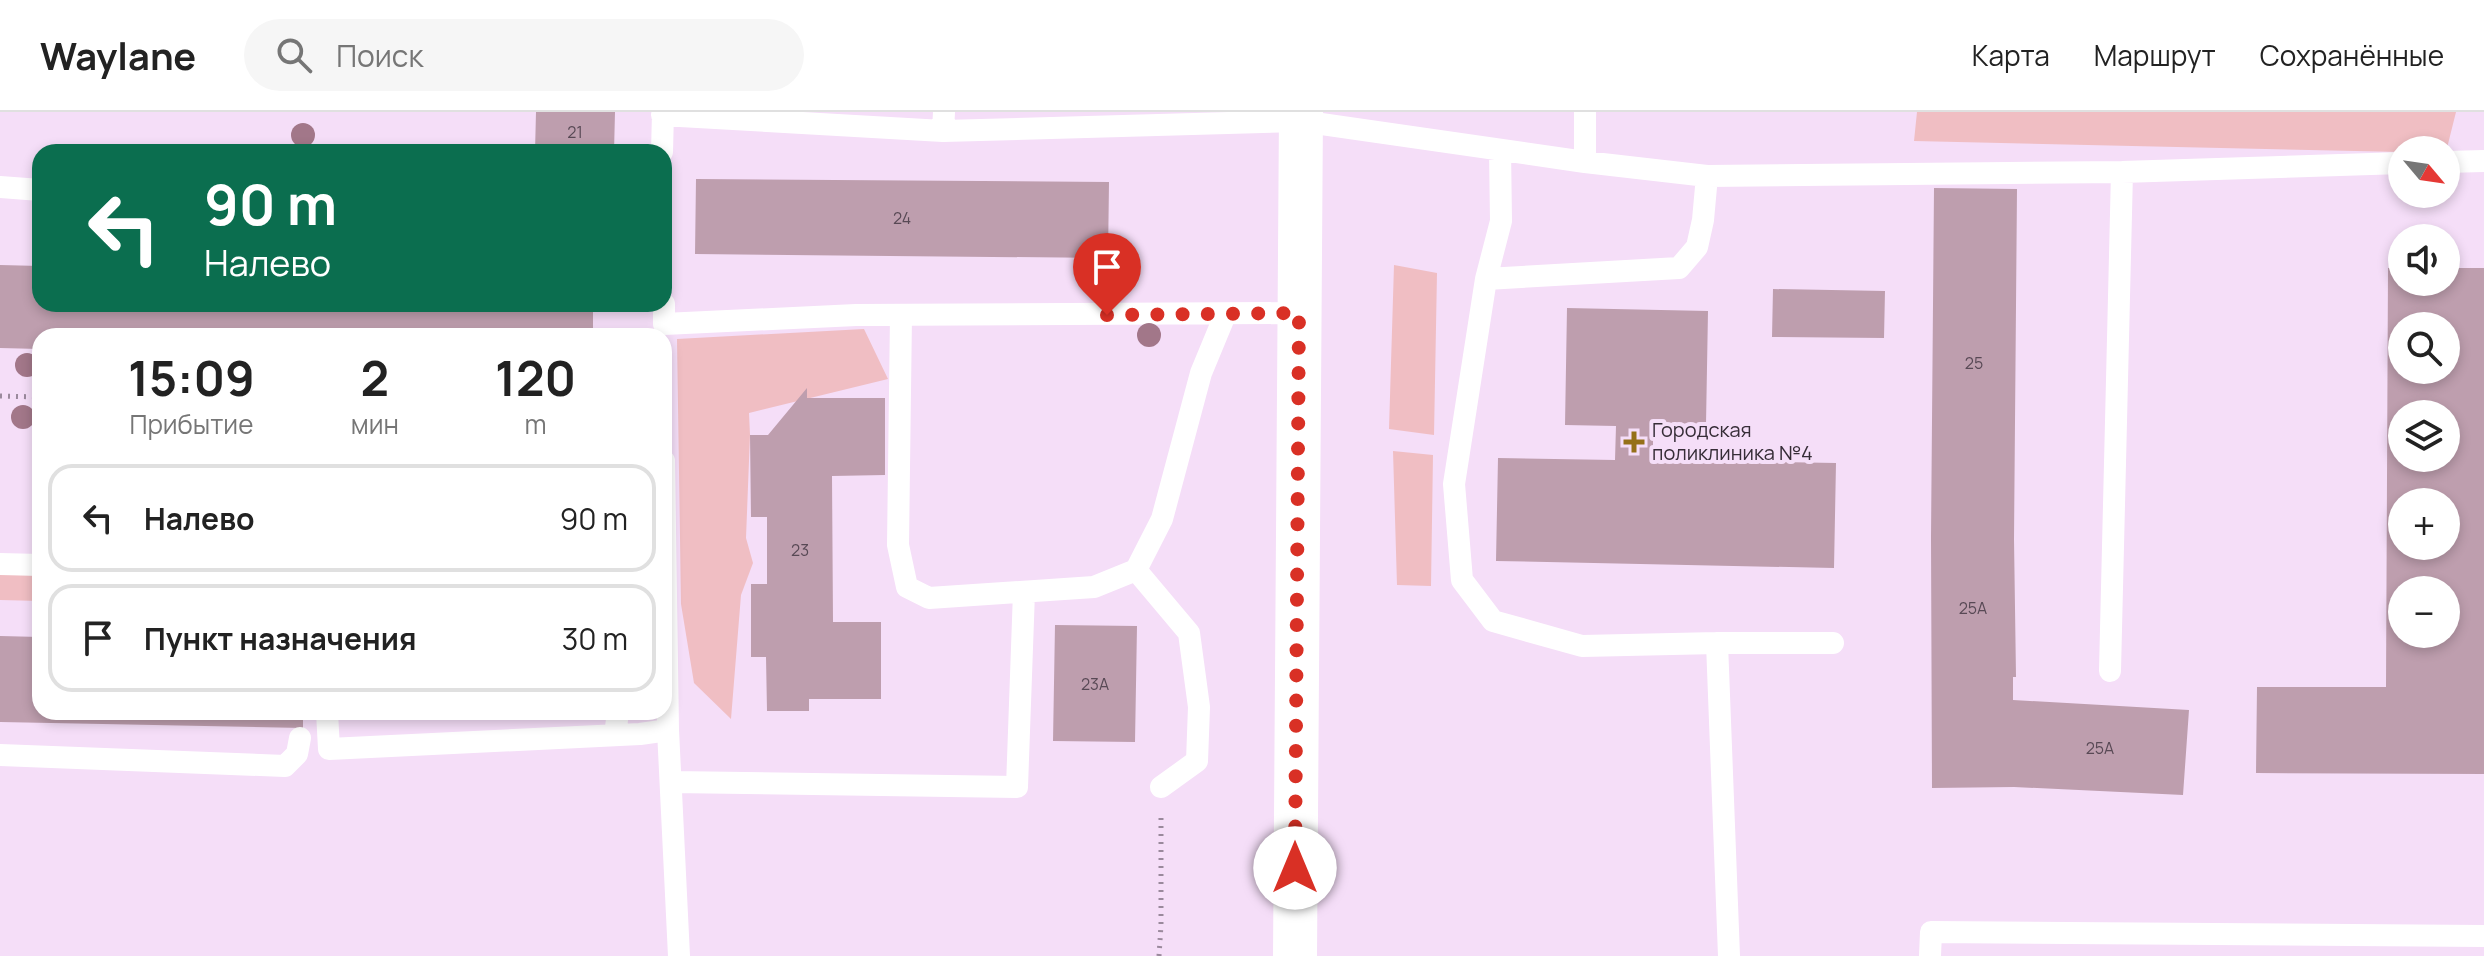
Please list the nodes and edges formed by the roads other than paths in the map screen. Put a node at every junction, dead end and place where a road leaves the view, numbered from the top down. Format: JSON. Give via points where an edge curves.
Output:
{"nodes":[{"id":1,"x":1585,"y":112,"type":"edge"},
{"id":2,"x":662,"y":114,"type":"edge"},
{"id":3,"x":1301,"y":117,"type":"edge"},
{"id":4,"x":944,"y":121,"type":"edge"},
{"id":5,"x":662,"y":144,"type":"edge"},
{"id":6,"x":1500,"y":150,"type":"junction"},
{"id":7,"x":2484,"y":161,"type":"edge"},
{"id":8,"x":1585,"y":162,"type":"junction"},
{"id":9,"x":2460,"y":162,"type":"edge"},
{"id":10,"x":2388,"y":163,"type":"edge"},
{"id":11,"x":2122,"y":172,"type":"junction"},
{"id":12,"x":1707,"y":176,"type":"junction"},
{"id":13,"x":0,"y":187,"type":"edge"},
{"id":14,"x":32,"y":189,"type":"edge"},
{"id":15,"x":1486,"y":279,"type":"junction"},
{"id":16,"x":1299,"y":313,"type":"junction"},
{"id":17,"x":901,"y":315,"type":"junction"},
{"id":18,"x":1225,"y":315,"type":"junction"},
{"id":19,"x":664,"y":321,"type":"edge"},
{"id":20,"x":0,"y":564,"type":"edge"},
{"id":21,"x":32,"y":565,"type":"edge"},
{"id":22,"x":1136,"y":570,"type":"junction"},
{"id":23,"x":1024,"y":592,"type":"junction"},
{"id":24,"x":1717,"y":643,"type":"junction"},
{"id":25,"x":1833,"y":643,"type":"dead end"},
{"id":26,"x":2110,"y":671,"type":"dead end"},
{"id":27,"x":327,"y":720,"type":"edge"},
{"id":28,"x":617,"y":720,"type":"edge"},
{"id":29,"x":668,"y":720,"type":"edge"},
{"id":30,"x":668,"y":730,"type":"junction"},
{"id":31,"x":615,"y":735,"type":"junction"},
{"id":32,"x":300,"y":738,"type":"dead end"},
{"id":33,"x":0,"y":755,"type":"edge"},
{"id":34,"x":672,"y":782,"type":"junction"},
{"id":35,"x":1161,"y":787,"type":"road end"},
{"id":36,"x":2484,"y":936,"type":"edge"},
{"id":37,"x":679,"y":956,"type":"edge"},
{"id":38,"x":1295,"y":956,"type":"edge"},
{"id":39,"x":1729,"y":956,"type":"edge"},
{"id":40,"x":1930,"y":956,"type":"edge"}],
"edges":[{"from":1,"to":8,"type":"lane"},
{"from":2,"to":4,"type":"lane"},
{"from":2,"to":5,"type":"lane"},
{"from":3,"to":4,"type":"lane"},
{"from":3,"to":6,"type":"lane"},
{"from":3,"to":16,"type":"street"},
{"from":6,"to":8,"type":"lane"},
{"from":6,"to":15,"type":"lane","via":[[1501,221]]},
{"from":7,"to":9,"type":"lane"},
{"from":8,"to":12,"type":"lane"},
{"from":10,"to":11,"type":"lane"},
{"from":11,"to":12,"type":"lane"},
{"from":11,"to":26,"type":"lane"},
{"from":12,"to":15,"type":"lane","via":[[1697,247],[1679,268]]},
{"from":13,"to":14,"type":"lane"},
{"from":15,"to":24,"type":"lane","via":[[1454,484],[1462,580],[1493,621],[1582,646]]},
{"from":16,"to":18,"type":"lane"},
{"from":16,"to":38,"type":"street"},
{"from":17,"to":18,"type":"lane"},
{"from":17,"to":19,"type":"lane"},
{"from":17,"to":23,"type":"lane","via":[[898,545],[907,587],[929,598]]},
{"from":18,"to":22,"type":"lane","via":[[1201,373],[1162,519]]},
{"from":20,"to":21,"type":"lane"},
{"from":22,"to":23,"type":"lane","via":[[1094,587]]},
{"from":22,"to":35,"type":"lane","via":[[1189,633],[1199,707],[1197,761]]},
{"from":23,"to":34,"type":"lane","via":[[1017,787]]},
{"from":24,"to":25,"type":"lane"},
{"from":24,"to":39,"type":"lane"},
{"from":27,"to":31,"type":"lane","via":[[329,749]]},
{"from":28,"to":31,"type":"lane"},
{"from":29,"to":30,"type":"lane"},
{"from":30,"to":31,"type":"lane"},
{"from":30,"to":34,"type":"lane"},
{"from":32,"to":33,"type":"lane","via":[[297,754],[285,766]]},
{"from":34,"to":37,"type":"lane"},
{"from":36,"to":40,"type":"lane","via":[[1931,932]]}]}
